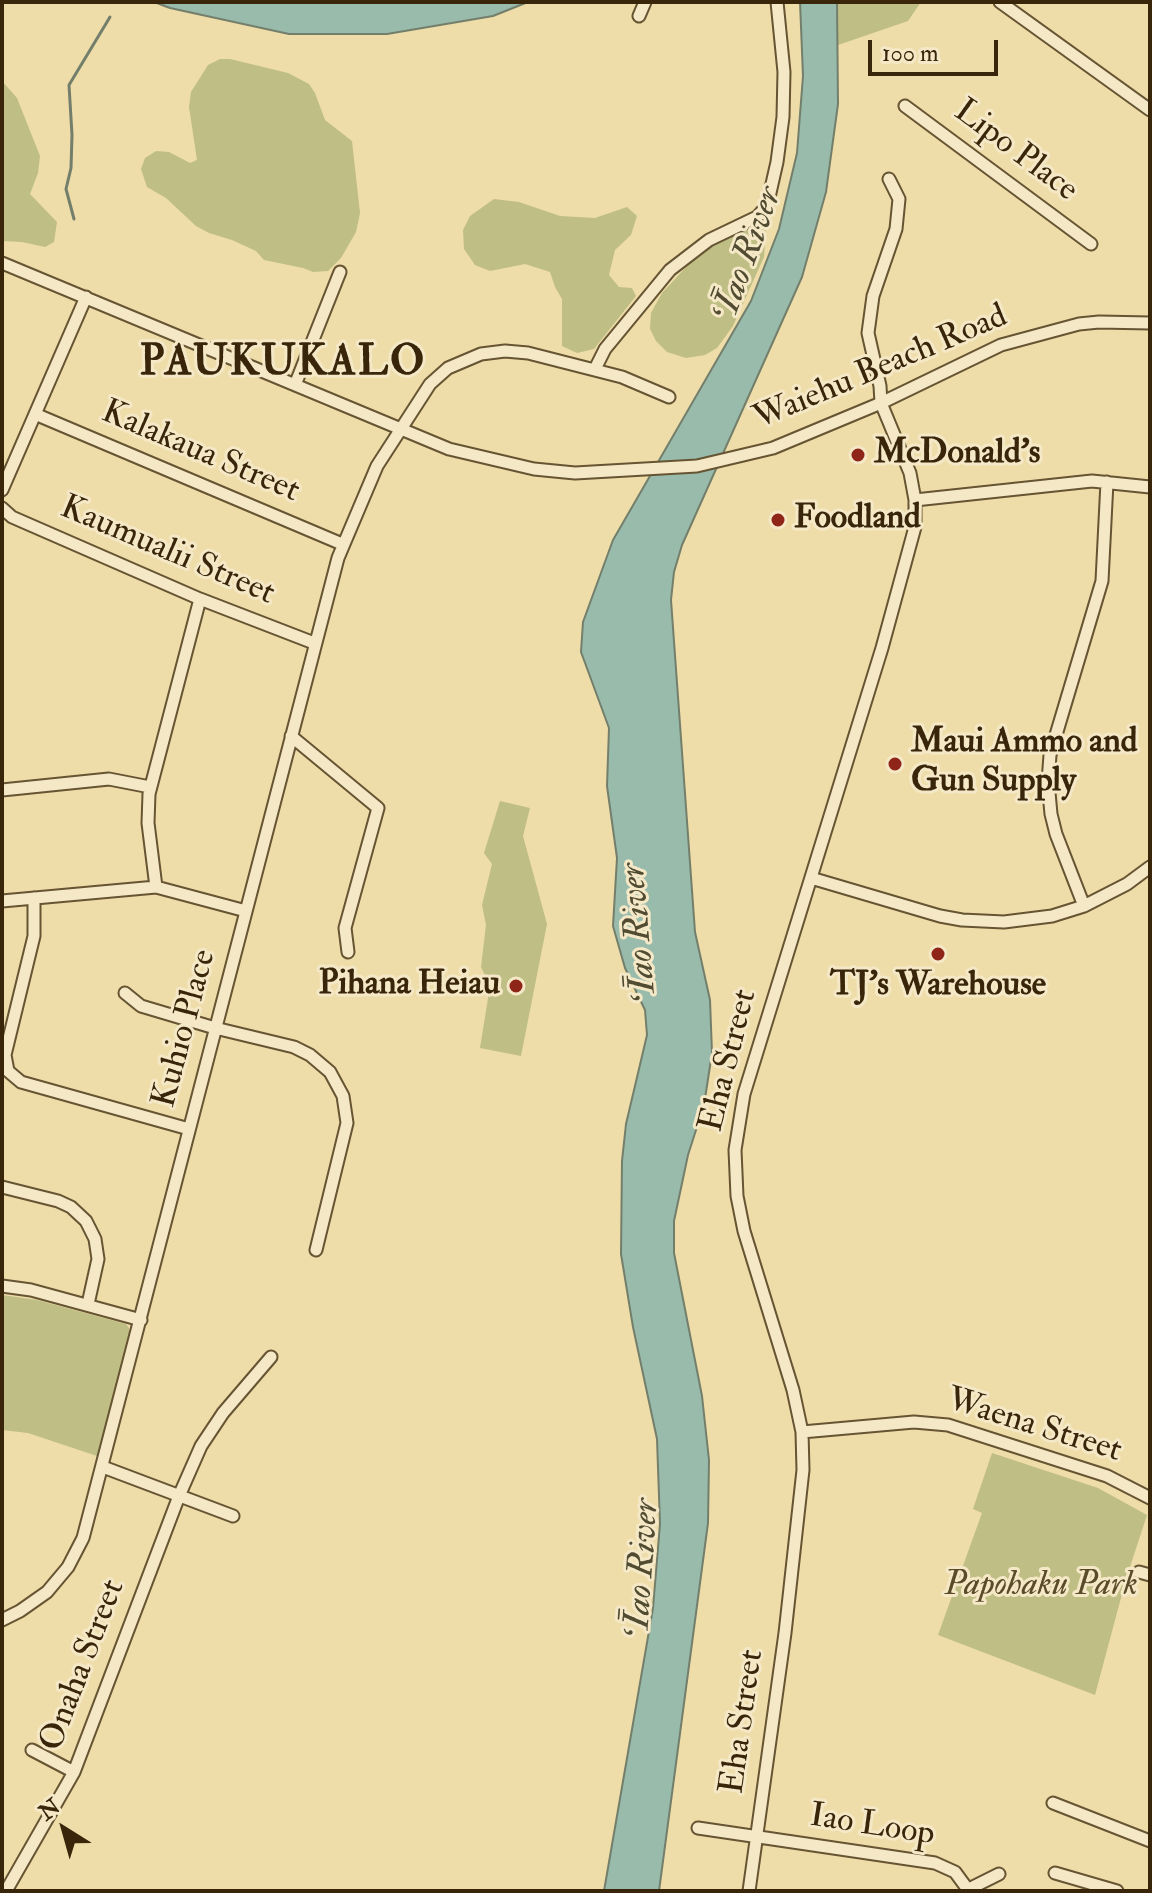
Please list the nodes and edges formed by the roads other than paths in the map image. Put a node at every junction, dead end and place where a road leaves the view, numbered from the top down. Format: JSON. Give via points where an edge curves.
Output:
{"nodes":[{"id":1,"x":645,"y":2,"type":"edge"},
{"id":2,"x":777,"y":2,"type":"edge"},
{"id":3,"x":1000,"y":2,"type":"edge"},
{"id":4,"x":639,"y":16,"type":"dead end"},
{"id":5,"x":905,"y":106,"type":"dead end"},
{"id":6,"x":1150,"y":110,"type":"edge"},
{"id":7,"x":889,"y":179,"type":"dead end"},
{"id":8,"x":1091,"y":244,"type":"dead end"},
{"id":9,"x":2,"y":263,"type":"edge"},
{"id":10,"x":340,"y":272,"type":"dead end"},
{"id":11,"x":86,"y":297,"type":"junction"},
{"id":12,"x":1150,"y":323,"type":"edge"},
{"id":13,"x":595,"y":369,"type":"junction"},
{"id":14,"x":295,"y":385,"type":"junction"},
{"id":15,"x":669,"y":397,"type":"dead end"},
{"id":16,"x":881,"y":403,"type":"junction"},
{"id":17,"x":35,"y":414,"type":"junction"},
{"id":18,"x":398,"y":430,"type":"junction"},
{"id":19,"x":1107,"y":482,"type":"junction"},
{"id":20,"x":1150,"y":487,"type":"edge"},
{"id":21,"x":2,"y":490,"type":"edge"},
{"id":22,"x":915,"y":500,"type":"junction"},
{"id":23,"x":2,"y":508,"type":"edge"},
{"id":24,"x":342,"y":544,"type":"junction"},
{"id":25,"x":200,"y":599,"type":"junction"},
{"id":26,"x":314,"y":643,"type":"junction"},
{"id":27,"x":291,"y":736,"type":"junction"},
{"id":28,"x":150,"y":787,"type":"junction"},
{"id":29,"x":2,"y":790,"type":"edge"},
{"id":30,"x":1150,"y":867,"type":"edge"},
{"id":31,"x":811,"y":878,"type":"junction"},
{"id":32,"x":156,"y":887,"type":"junction"},
{"id":33,"x":34,"y":898,"type":"junction"},
{"id":34,"x":2,"y":901,"type":"edge"},
{"id":35,"x":1084,"y":906,"type":"junction"},
{"id":36,"x":246,"y":911,"type":"junction"},
{"id":37,"x":348,"y":952,"type":"dead end"},
{"id":38,"x":125,"y":993,"type":"dead end"},
{"id":39,"x":215,"y":1028,"type":"junction"},
{"id":40,"x":5,"y":1073,"type":"edge"},
{"id":41,"x":189,"y":1129,"type":"junction"},
{"id":42,"x":2,"y":1187,"type":"edge"},
{"id":43,"x":316,"y":1250,"type":"dead end"},
{"id":44,"x":2,"y":1286,"type":"edge"},
{"id":45,"x":88,"y":1304,"type":"junction"},
{"id":46,"x":141,"y":1320,"type":"junction"},
{"id":47,"x":271,"y":1357,"type":"dead end"},
{"id":48,"x":802,"y":1432,"type":"junction"},
{"id":49,"x":103,"y":1467,"type":"junction"},
{"id":50,"x":179,"y":1496,"type":"junction"},
{"id":51,"x":1150,"y":1498,"type":"edge"},
{"id":52,"x":233,"y":1516,"type":"dead end"},
{"id":53,"x":2,"y":1620,"type":"edge"},
{"id":54,"x":32,"y":1750,"type":"dead end"},
{"id":55,"x":74,"y":1772,"type":"junction"},
{"id":56,"x":1053,"y":1803,"type":"dead end"},
{"id":57,"x":698,"y":1828,"type":"dead end"},
{"id":58,"x":756,"y":1838,"type":"junction"},
{"id":59,"x":1150,"y":1841,"type":"edge"},
{"id":60,"x":1055,"y":1873,"type":"dead end"},
{"id":61,"x":999,"y":1874,"type":"dead end"},
{"id":62,"x":969,"y":1890,"type":"edge"},
{"id":63,"x":6,"y":1891,"type":"edge"},
{"id":64,"x":749,"y":1891,"type":"edge"},
{"id":65,"x":1117,"y":1891,"type":"edge"}],
"edges":[{"from":1,"to":4,"type":"street"},
{"from":2,"to":13,"type":"street","via":[[783,117],[767,206],[670,270],[605,349]]},
{"from":3,"to":6,"type":"street"},
{"from":5,"to":8,"type":"street","name":"Lipo Place"},
{"from":7,"to":16,"type":"street","name":"Eha Street","via":[[899,199],[896,229],[868,320]]},
{"from":9,"to":11,"type":"street","name":"Waiehu Beach Road"},
{"from":10,"to":14,"type":"street"},
{"from":11,"to":14,"type":"street","name":"Waiehu Beach Road"},
{"from":11,"to":17,"type":"street"},
{"from":12,"to":16,"type":"street","name":"Waiehu Beach Road","via":[[1099,322],[1022,338]]},
{"from":13,"to":15,"type":"street","name":"Kuhio Place"},
{"from":13,"to":18,"type":"street","name":"Kuhio Place","via":[[517,351],[481,354],[439,375]]},
{"from":14,"to":18,"type":"street","name":"Waiehu Beach Road"},
{"from":16,"to":18,"type":"street","name":"Waiehu Beach Road","via":[[773,448],[697,466],[636,471],[534,469],[449,449]]},
{"from":16,"to":22,"type":"street","name":"Eha Street","via":[[910,473]]},
{"from":17,"to":21,"type":"street"},
{"from":17,"to":24,"type":"street","name":"Kalakaua Street"},
{"from":18,"to":24,"type":"street","name":"Kuhio Place"},
{"from":19,"to":20,"type":"street"},
{"from":19,"to":22,"type":"street"},
{"from":19,"to":35,"type":"street","via":[[1100,590],[1050,755],[1048,782],[1056,834]]},
{"from":22,"to":31,"type":"street","name":"Eha Street","via":[[908,558]]},
{"from":23,"to":25,"type":"street","name":"Kaumualii Street","via":[[12,517]]},
{"from":24,"to":26,"type":"street","name":"Kuhio Place"},
{"from":25,"to":26,"type":"street","name":"Kaumualii Street"},
{"from":25,"to":28,"type":"street"},
{"from":26,"to":27,"type":"street","name":"Kuhio Place"},
{"from":27,"to":36,"type":"street","name":"Kuhio Place"},
{"from":27,"to":37,"type":"street","via":[[378,808],[345,928]]},
{"from":28,"to":29,"type":"street","via":[[109,779]]},
{"from":28,"to":32,"type":"street","via":[[148,823]]},
{"from":30,"to":35,"type":"street"},
{"from":31,"to":35,"type":"street","via":[[962,920],[1029,921]]},
{"from":31,"to":48,"type":"street","name":"Eha Street","via":[[744,1094],[735,1150],[744,1231]]},
{"from":32,"to":33,"type":"street"},
{"from":32,"to":36,"type":"street"},
{"from":33,"to":34,"type":"street"},
{"from":33,"to":40,"type":"street","via":[[34,936]]},
{"from":36,"to":39,"type":"street","name":"Kuhio Place"},
{"from":38,"to":39,"type":"street","via":[[141,1006]]},
{"from":39,"to":41,"type":"street","name":"Kuhio Place"},
{"from":39,"to":43,"type":"street","via":[[302,1050],[324,1066],[339,1088],[346,1132]]},
{"from":40,"to":41,"type":"street"},
{"from":41,"to":46,"type":"street","name":"Kuhio Place"},
{"from":42,"to":45,"type":"street","via":[[58,1201],[86,1221],[98,1259]]},
{"from":44,"to":45,"type":"street"},
{"from":45,"to":46,"type":"street"},
{"from":46,"to":49,"type":"street","name":"Kuhio Place"},
{"from":47,"to":50,"type":"street","name":"Onaha Street","via":[[212,1429]]},
{"from":48,"to":51,"type":"street","name":"Waena Street","via":[[914,1422],[948,1425],[1107,1476]]},
{"from":48,"to":58,"type":"street","name":"Eha Street","via":[[803,1470],[785,1633]]},
{"from":49,"to":50,"type":"street"},
{"from":49,"to":53,"type":"street","name":"Kuhio Place","via":[[83,1538],[68,1567],[34,1602]]},
{"from":50,"to":52,"type":"street"},
{"from":50,"to":55,"type":"street","name":"Onaha Street"},
{"from":54,"to":55,"type":"street"},
{"from":55,"to":63,"type":"street","name":"Onaha Street"},
{"from":56,"to":59,"type":"street"},
{"from":57,"to":58,"type":"street","name":"Iao Loop"},
{"from":58,"to":62,"type":"street","name":"Iao Loop","via":[[935,1863],[955,1872]]},
{"from":58,"to":64,"type":"street","name":"Eha Street"},
{"from":60,"to":65,"type":"street"},
{"from":61,"to":62,"type":"street"}]}
